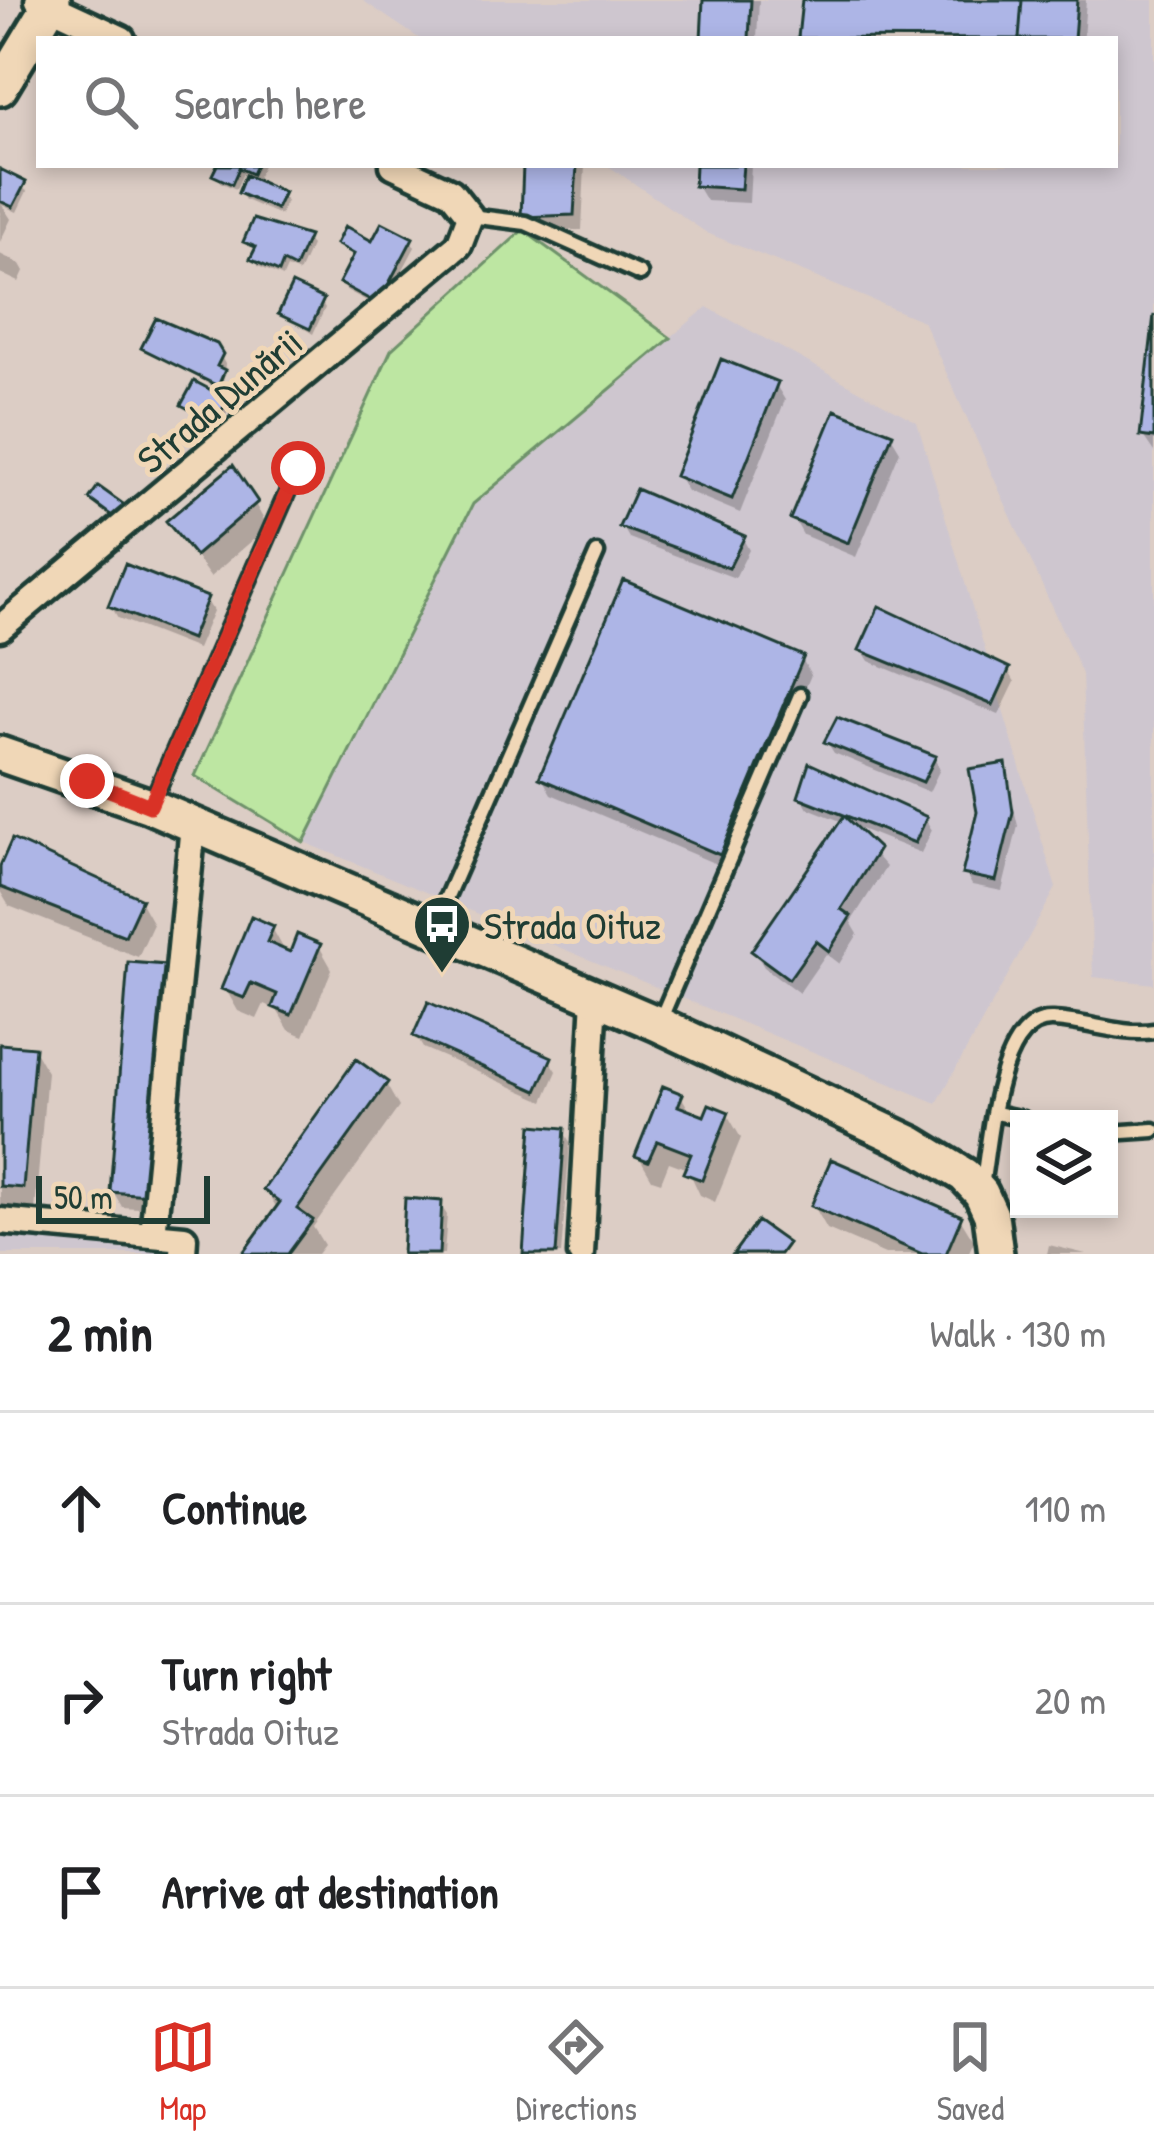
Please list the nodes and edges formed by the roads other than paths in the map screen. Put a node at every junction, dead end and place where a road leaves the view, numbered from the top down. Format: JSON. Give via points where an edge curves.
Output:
{"nodes":[{"id":1,"x":47,"y":2,"type":"edge"},
{"id":2,"x":116,"y":36,"type":"edge"},
{"id":3,"x":0,"y":88,"type":"edge"},
{"id":4,"x":399,"y":168,"type":"edge"},
{"id":5,"x":470,"y":216,"type":"junction"},
{"id":6,"x":640,"y":274,"type":"dead end"},
{"id":7,"x":298,"y":468,"type":"dead end"},
{"id":8,"x":597,"y":553,"type":"dead end"},
{"id":9,"x":0,"y":628,"type":"edge"},
{"id":10,"x":800,"y":695,"type":"dead end"},
{"id":11,"x":0,"y":754,"type":"edge"},
{"id":12,"x":150,"y":806,"type":"junction"},
{"id":13,"x":193,"y":825,"type":"junction"},
{"id":14,"x":433,"y":928,"type":"junction"},
{"id":15,"x":595,"y":997,"type":"junction"},
{"id":16,"x":658,"y":1024,"type":"junction"},
{"id":17,"x":1154,"y":1031,"type":"edge"},
{"id":18,"x":996,"y":1113,"type":"junction"},
{"id":19,"x":1010,"y":1116,"type":"edge"},
{"id":20,"x":1154,"y":1130,"type":"edge"},
{"id":21,"x":1118,"y":1132,"type":"edge"},
{"id":22,"x":981,"y":1193,"type":"junction"},
{"id":23,"x":0,"y":1221,"type":"edge"},
{"id":24,"x":153,"y":1234,"type":"junction"},
{"id":25,"x":183,"y":1254,"type":"edge"},
{"id":26,"x":581,"y":1254,"type":"edge"},
{"id":27,"x":996,"y":1254,"type":"edge"}],
"edges":[{"from":1,"to":2,"type":"street"},
{"from":1,"to":3,"type":"street"},
{"from":4,"to":5,"type":"street","via":[[451,192]]},
{"from":5,"to":6,"type":"lane","via":[[526,223]]},
{"from":5,"to":9,"type":"street","name":"Strada Dunării","via":[[447,258]]},
{"from":7,"to":12,"type":"lane"},
{"from":8,"to":14,"type":"lane"},
{"from":10,"to":16,"type":"lane"},
{"from":11,"to":12,"type":"street"},
{"from":12,"to":13,"type":"street"},
{"from":13,"to":14,"type":"street"},
{"from":13,"to":24,"type":"street"},
{"from":14,"to":15,"type":"street"},
{"from":15,"to":16,"type":"street"},
{"from":15,"to":26,"type":"street"},
{"from":16,"to":22,"type":"street","via":[[927,1151]]},
{"from":17,"to":18,"type":"lane","via":[[1047,1019],[1020,1030]]},
{"from":18,"to":19,"type":"lane"},
{"from":18,"to":22,"type":"lane"},
{"from":20,"to":21,"type":"lane"},
{"from":22,"to":27,"type":"street"},
{"from":23,"to":24,"type":"street"},
{"from":24,"to":25,"type":"street","via":[[184,1238]]}]}
